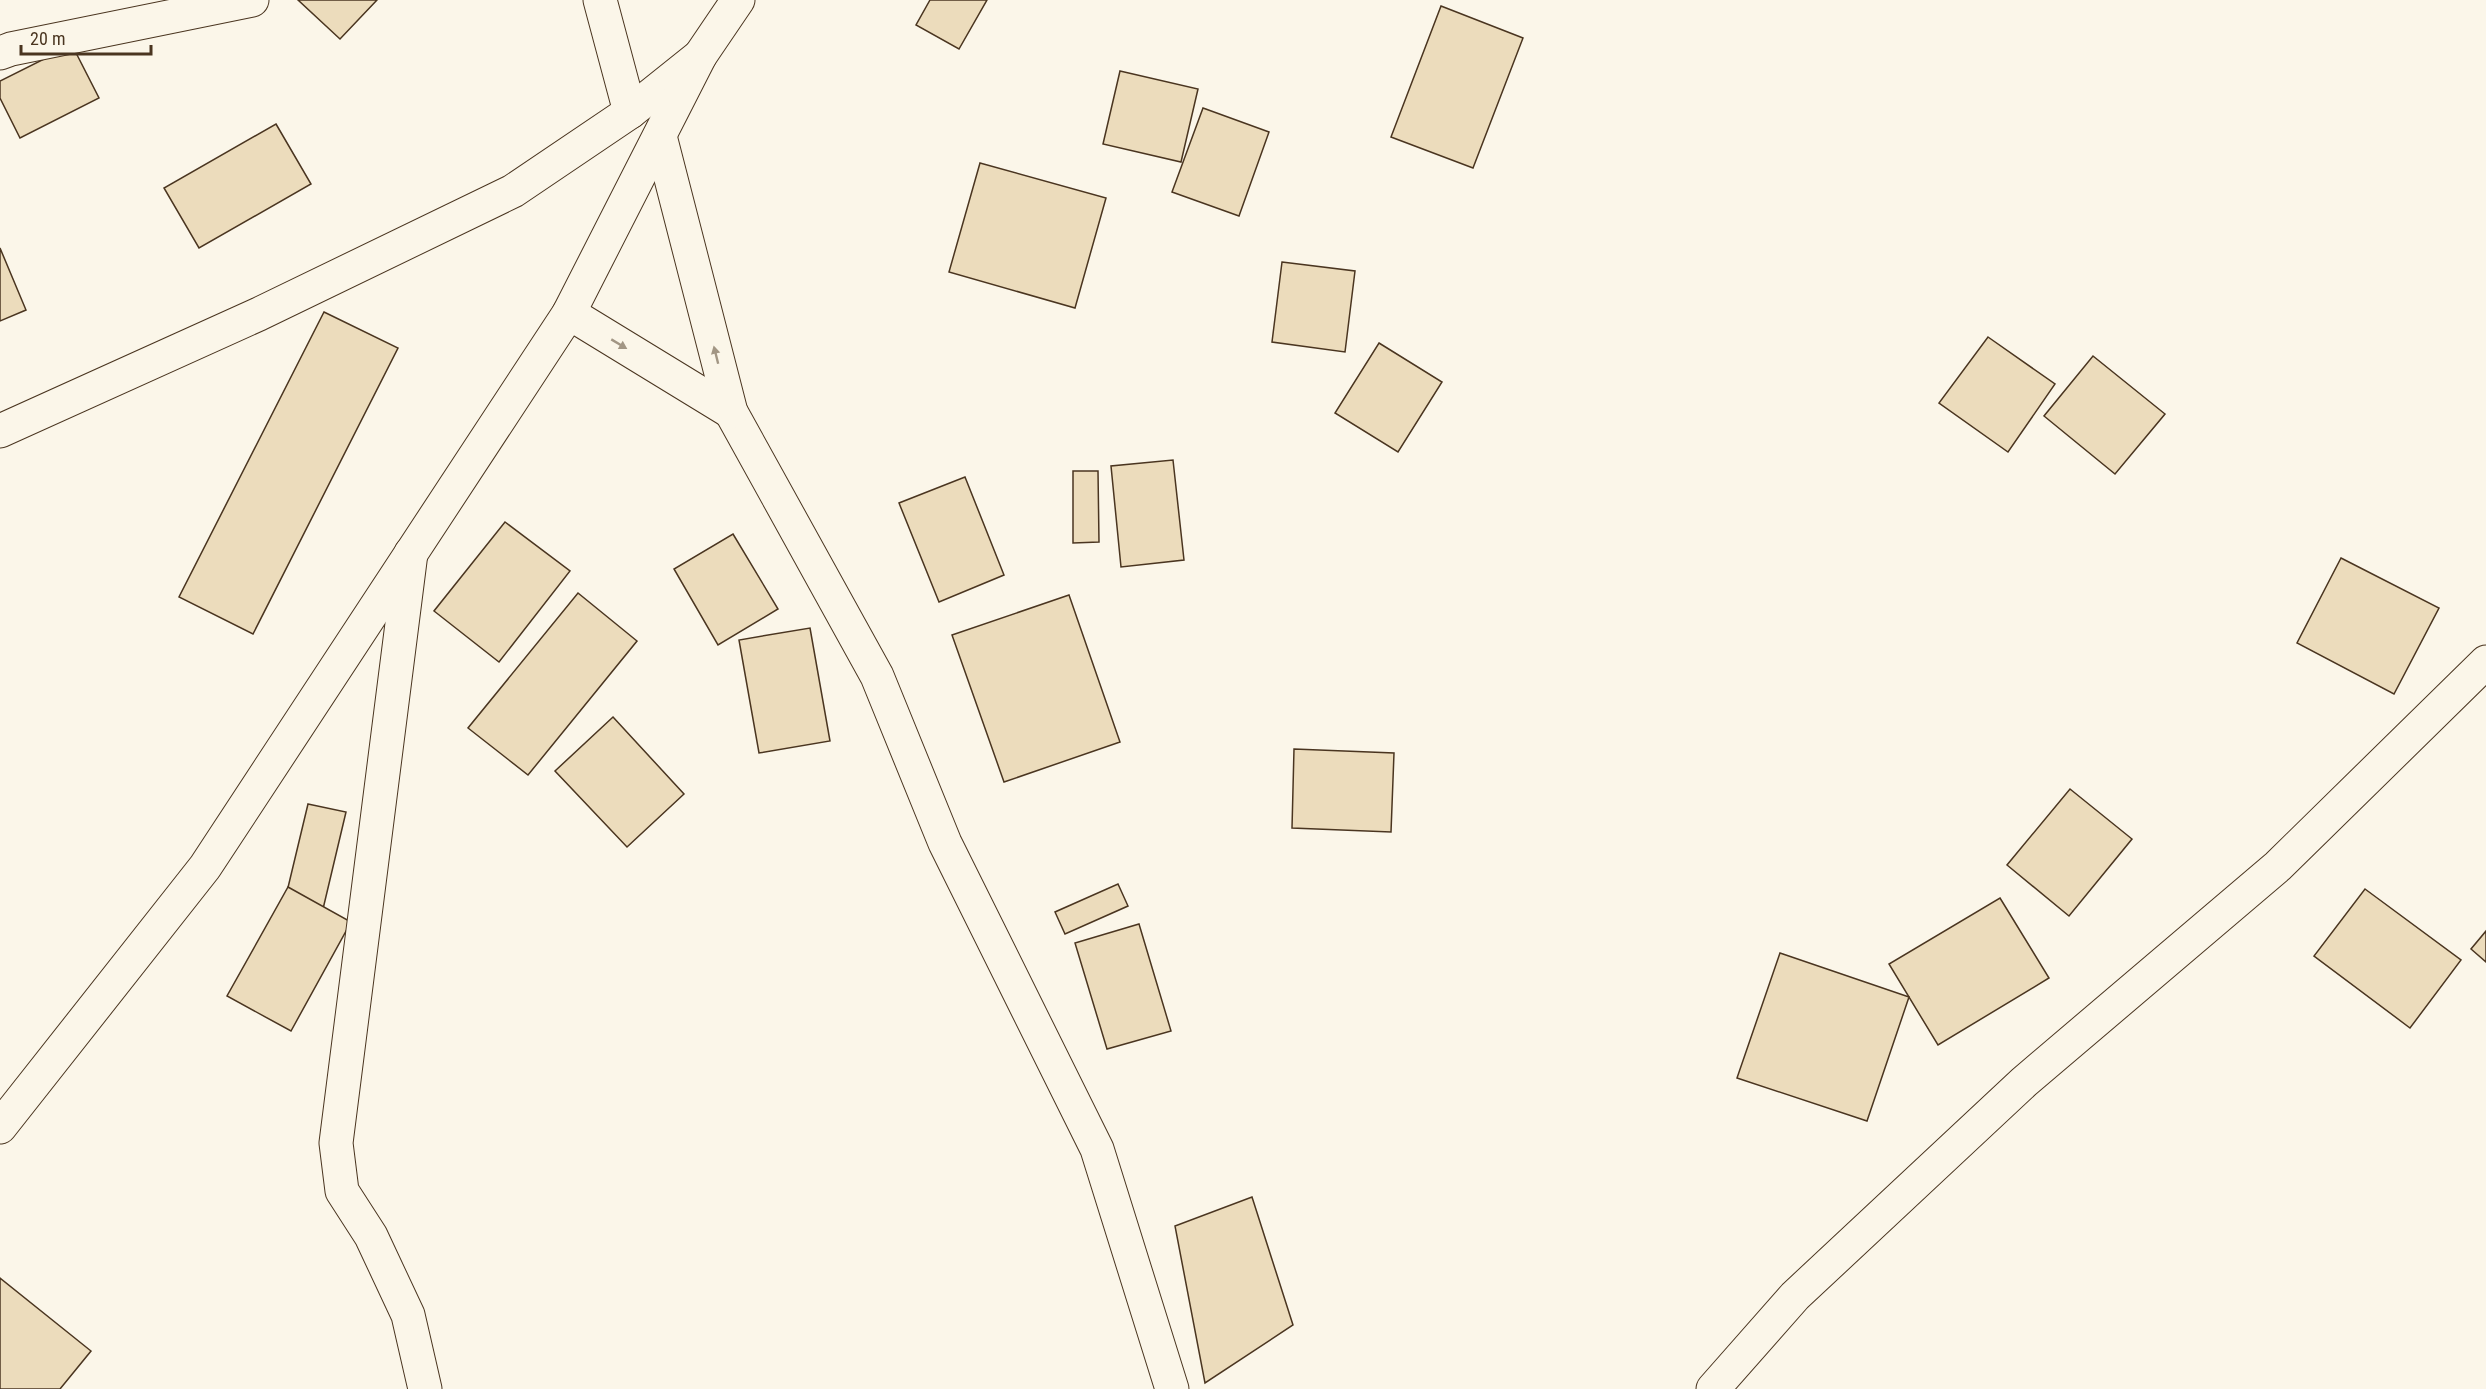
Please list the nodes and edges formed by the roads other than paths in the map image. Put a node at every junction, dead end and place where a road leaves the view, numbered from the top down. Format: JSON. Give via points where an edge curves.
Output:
{"nodes":[{"id":1,"x":252,"y":0,"type":"edge"},
{"id":2,"x":600,"y":0,"type":"edge"},
{"id":3,"x":738,"y":0,"type":"edge"},
{"id":4,"x":0,"y":53,"type":"edge"},
{"id":5,"x":700,"y":56,"type":"junction"},
{"id":6,"x":630,"y":112,"type":"junction"},
{"id":7,"x":660,"y":136,"type":"junction"},
{"id":8,"x":569,"y":313,"type":"junction"},
{"id":9,"x":731,"y":412,"type":"junction"},
{"id":10,"x":0,"y":431,"type":"edge"},
{"id":11,"x":411,"y":553,"type":"junction"},
{"id":12,"x":2486,"y":662,"type":"edge"},
{"id":13,"x":0,"y":1127,"type":"edge"},
{"id":14,"x":425,"y":1389,"type":"edge"},
{"id":15,"x":1172,"y":1389,"type":"edge"},
{"id":16,"x":1713,"y":1389,"type":"edge"}],
"edges":[{"from":1,"to":4,"type":"main road"},
{"from":2,"to":6,"type":"main road"},
{"from":3,"to":5,"type":"main road"},
{"from":5,"to":6,"type":"main road"},
{"from":5,"to":7,"type":"main road"},
{"from":6,"to":10,"type":"main road","via":[[513,191],[259,314]]},
{"from":7,"to":8,"type":"main road"},
{"from":9,"to":7,"type":"main road","one_way":true},
{"from":8,"to":9,"type":"main road","one_way":true},
{"from":8,"to":11,"type":"main road"},
{"from":9,"to":15,"type":"main road","via":[[877,676],[945,843],[1097,1149]]},
{"from":11,"to":13,"type":"main road","via":[[206,867]]},
{"from":11,"to":14,"type":"main road","via":[[336,1143],[342,1191],[371,1236],[408,1315]]},
{"from":12,"to":16,"type":"main road","via":[[2278,866],[2024,1082],[1795,1296]]}]}
